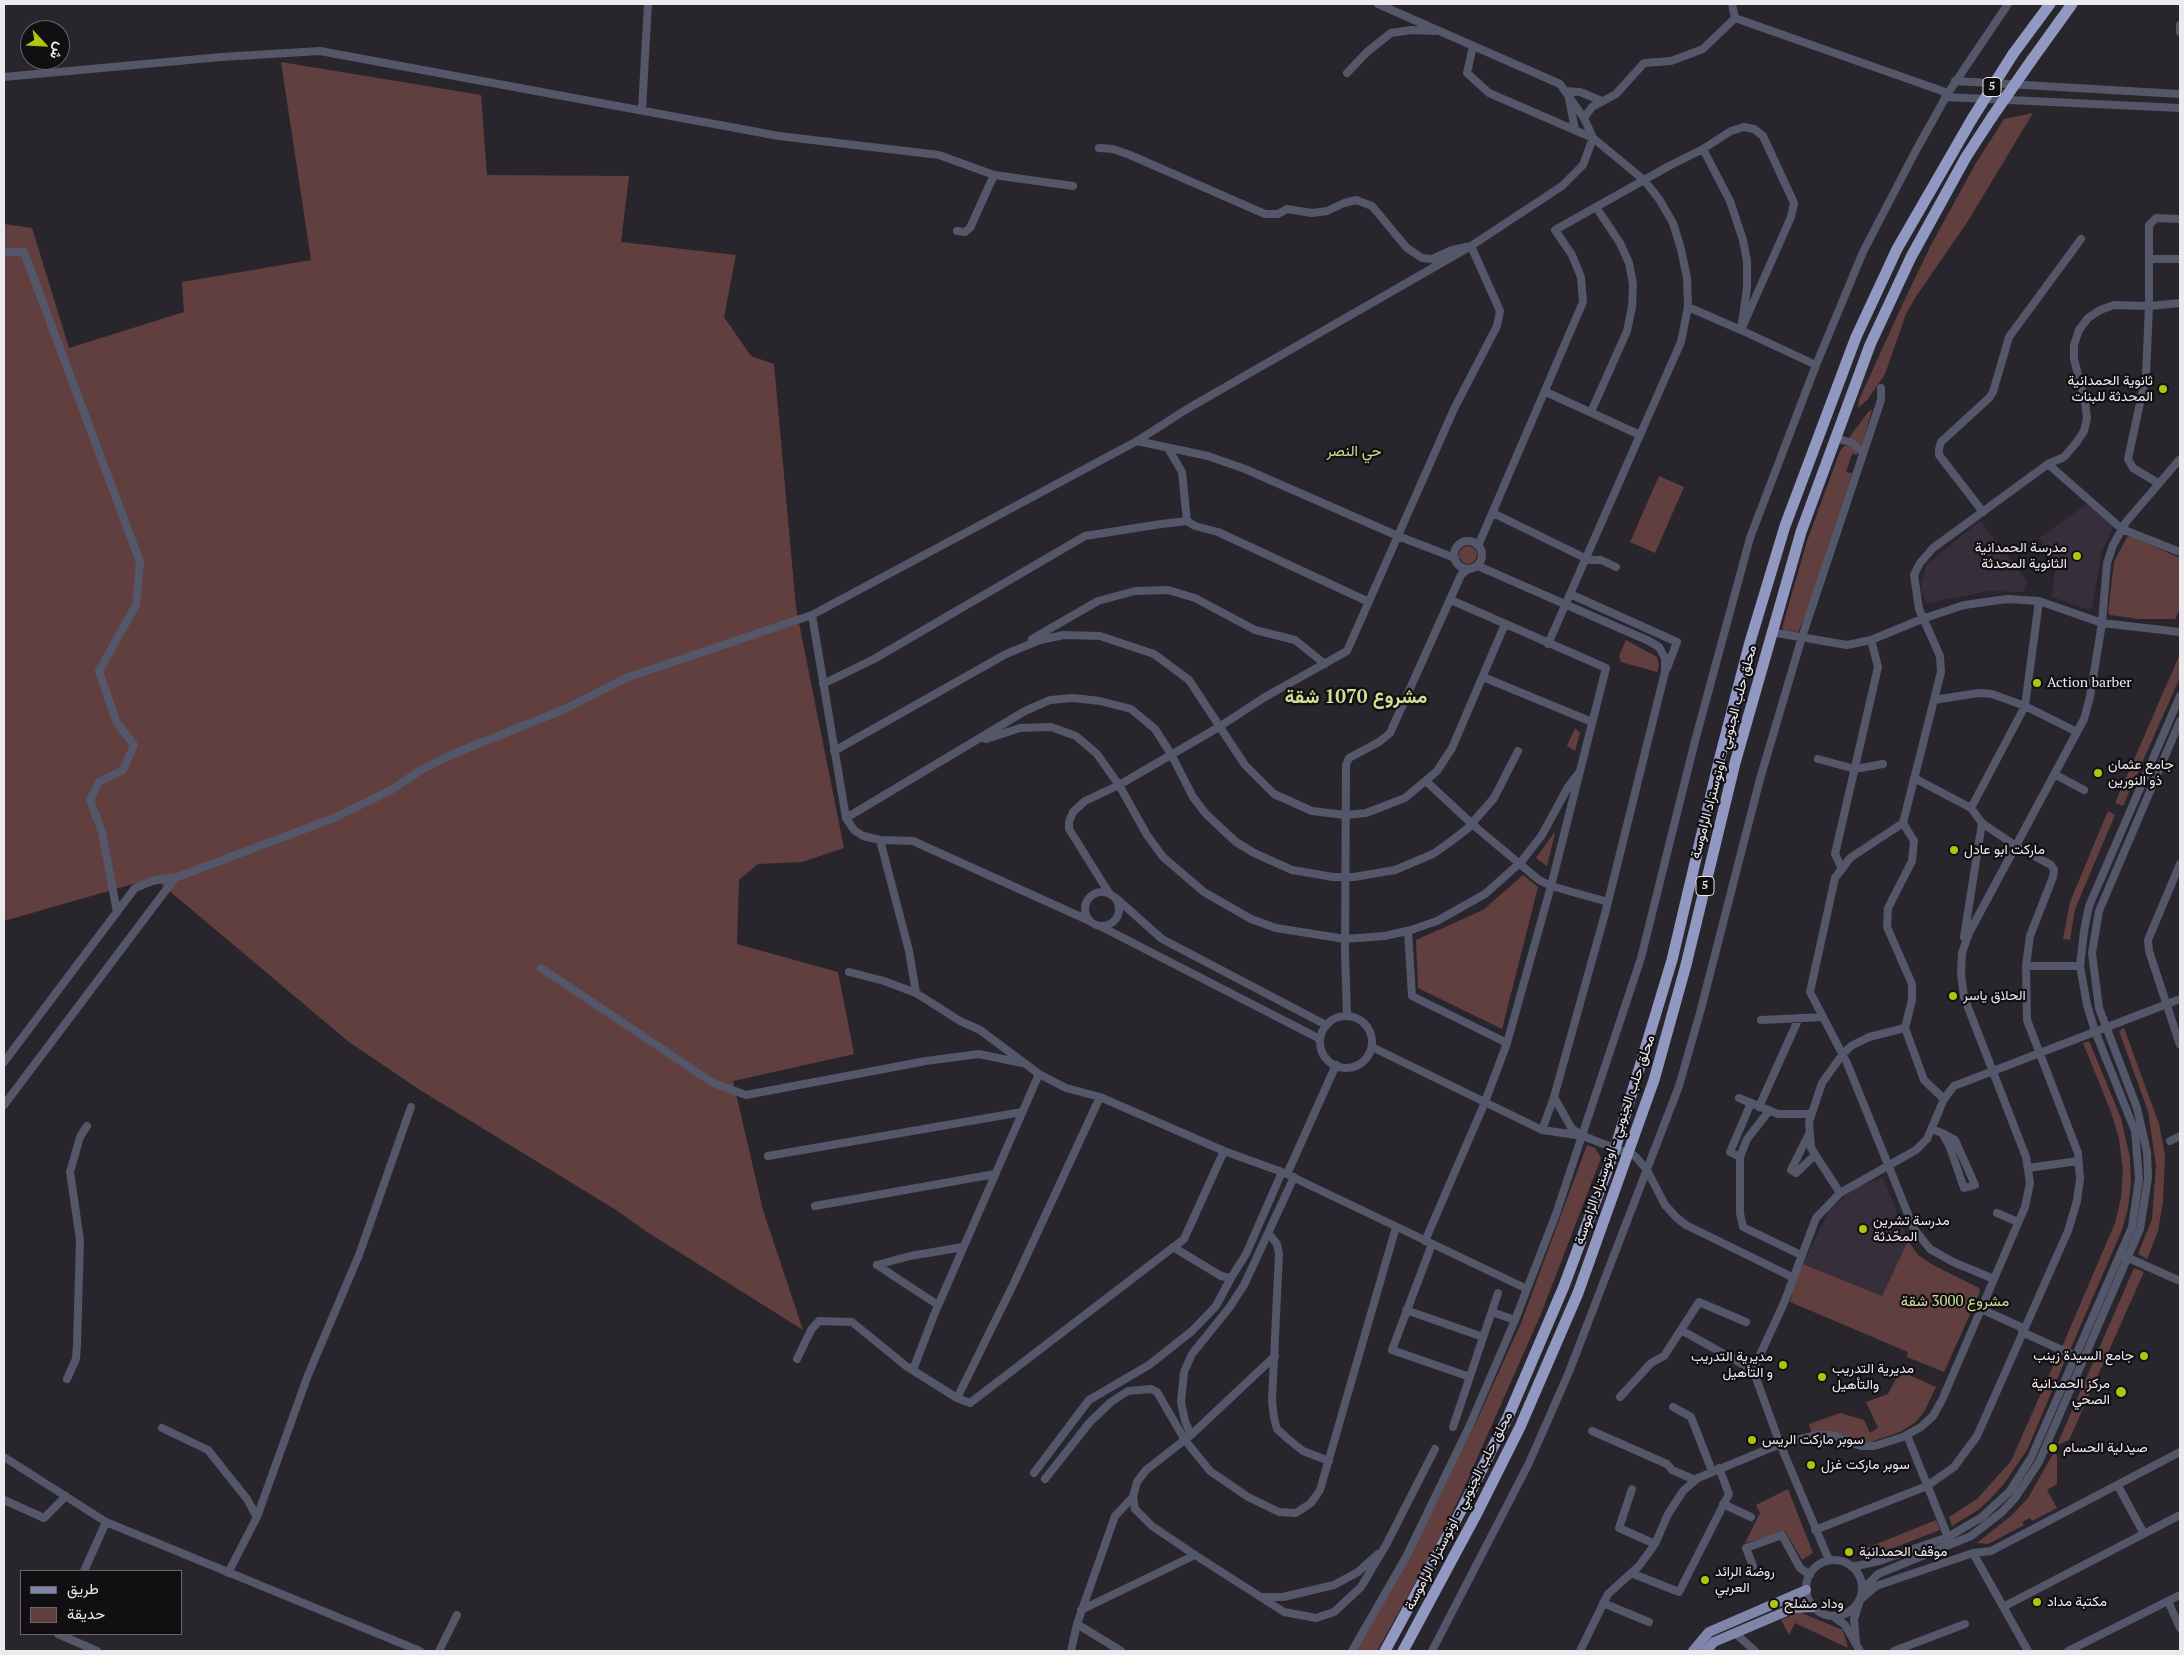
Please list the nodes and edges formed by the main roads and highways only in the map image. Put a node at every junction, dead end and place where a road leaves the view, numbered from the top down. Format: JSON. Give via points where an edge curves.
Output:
{"nodes":[{"id":1,"x":2050,"y":4,"type":"edge"},
{"id":2,"x":2072,"y":4,"type":"edge"},
{"id":3,"x":1806,"y":1590,"type":"road end"},
{"id":4,"x":1813,"y":1606,"type":"road end"},
{"id":5,"x":1386,"y":1651,"type":"edge"},
{"id":6,"x":1403,"y":1651,"type":"edge"},
{"id":7,"x":1692,"y":1651,"type":"edge"},
{"id":8,"x":1706,"y":1651,"type":"edge"}],
"edges":[{"from":1,"to":5,"type":"highway","name":"محلق حلب الجنوبي - اوتوستراد الراموسة","number":"5","bridge":true,"via":[[2013,54],[1972,119],[1897,249],[1856,337],[1785,526],[1731,715],[1672,960],[1615,1148],[1564,1286],[1508,1417]]},
{"from":2,"to":6,"type":"highway","name":"محلق حلب الجنوبي - اوتوستراد الراموسة","number":"5","bridge":true,"via":[[1966,157],[1911,257],[1870,345],[1801,532],[1771,632],[1735,763],[1684,974],[1629,1153],[1578,1293],[1520,1427]]},
{"from":3,"to":7,"type":"main road","via":[[1709,1632]]},
{"from":4,"to":8,"type":"main road","via":[[1794,1608],[1714,1642]]}]}
